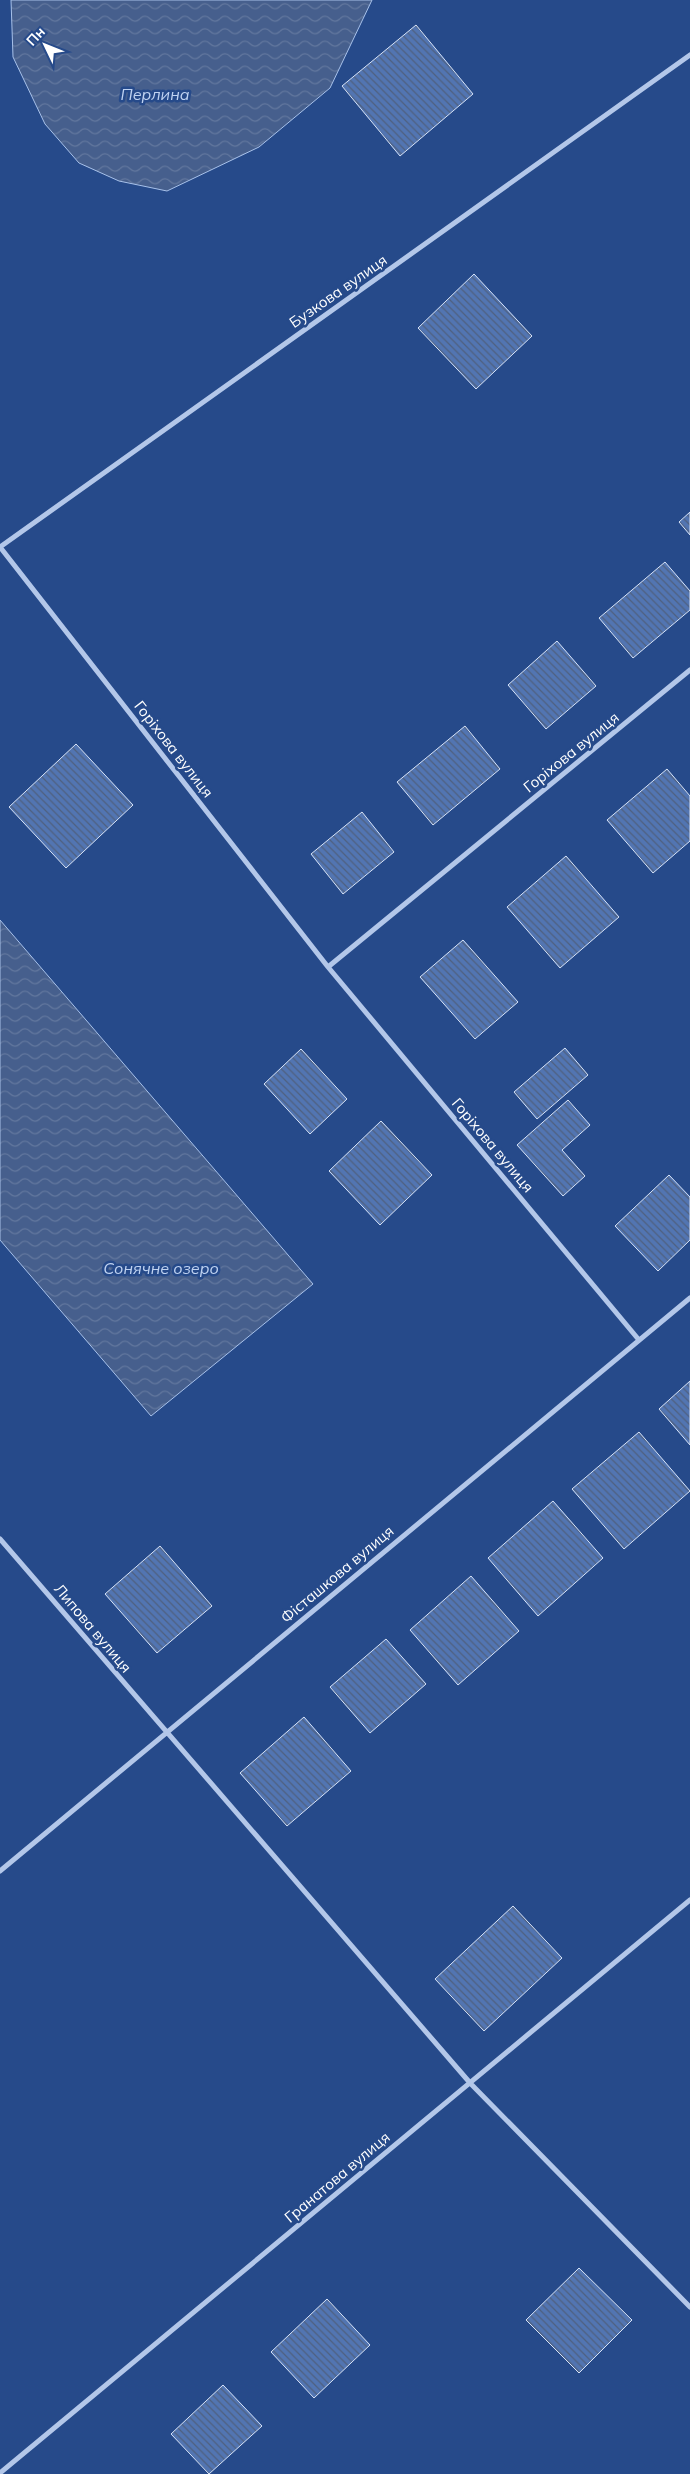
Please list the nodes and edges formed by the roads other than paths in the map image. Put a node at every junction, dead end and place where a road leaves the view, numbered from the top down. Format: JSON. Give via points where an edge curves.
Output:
{"nodes":[{"id":1,"x":690,"y":55,"type":"edge"},
{"id":2,"x":0,"y":547,"type":"edge"},
{"id":3,"x":690,"y":670,"type":"edge"},
{"id":4,"x":328,"y":967,"type":"junction"},
{"id":5,"x":690,"y":1298,"type":"edge"},
{"id":6,"x":639,"y":1340,"type":"junction"},
{"id":7,"x":0,"y":1539,"type":"edge"},
{"id":8,"x":166,"y":1733,"type":"junction"},
{"id":9,"x":0,"y":1871,"type":"edge"},
{"id":10,"x":690,"y":1900,"type":"edge"},
{"id":11,"x":470,"y":2084,"type":"junction"},
{"id":12,"x":690,"y":2307,"type":"edge"},
{"id":13,"x":0,"y":2473,"type":"edge"}],
"edges":[{"from":1,"to":2,"type":"street","name":"Бузкова вулиця"},
{"from":2,"to":4,"type":"street","name":"Горіхова вулиця"},
{"from":3,"to":4,"type":"street","name":"Горіхова вулиця"},
{"from":4,"to":6,"type":"street","name":"Горіхова вулиця"},
{"from":5,"to":6,"type":"street","name":"Фісташкова вулиця"},
{"from":6,"to":8,"type":"street","name":"Фісташкова вулиця"},
{"from":7,"to":8,"type":"street","name":"Липова вулиця"},
{"from":8,"to":9,"type":"street","name":"Фісташкова вулиця"},
{"from":8,"to":11,"type":"street","name":"Липова вулиця"},
{"from":10,"to":11,"type":"street","name":"Гранатова вулиця"},
{"from":11,"to":12,"type":"street","name":"Липова вулиця"},
{"from":11,"to":13,"type":"street","name":"Гранатова вулиця"}]}
